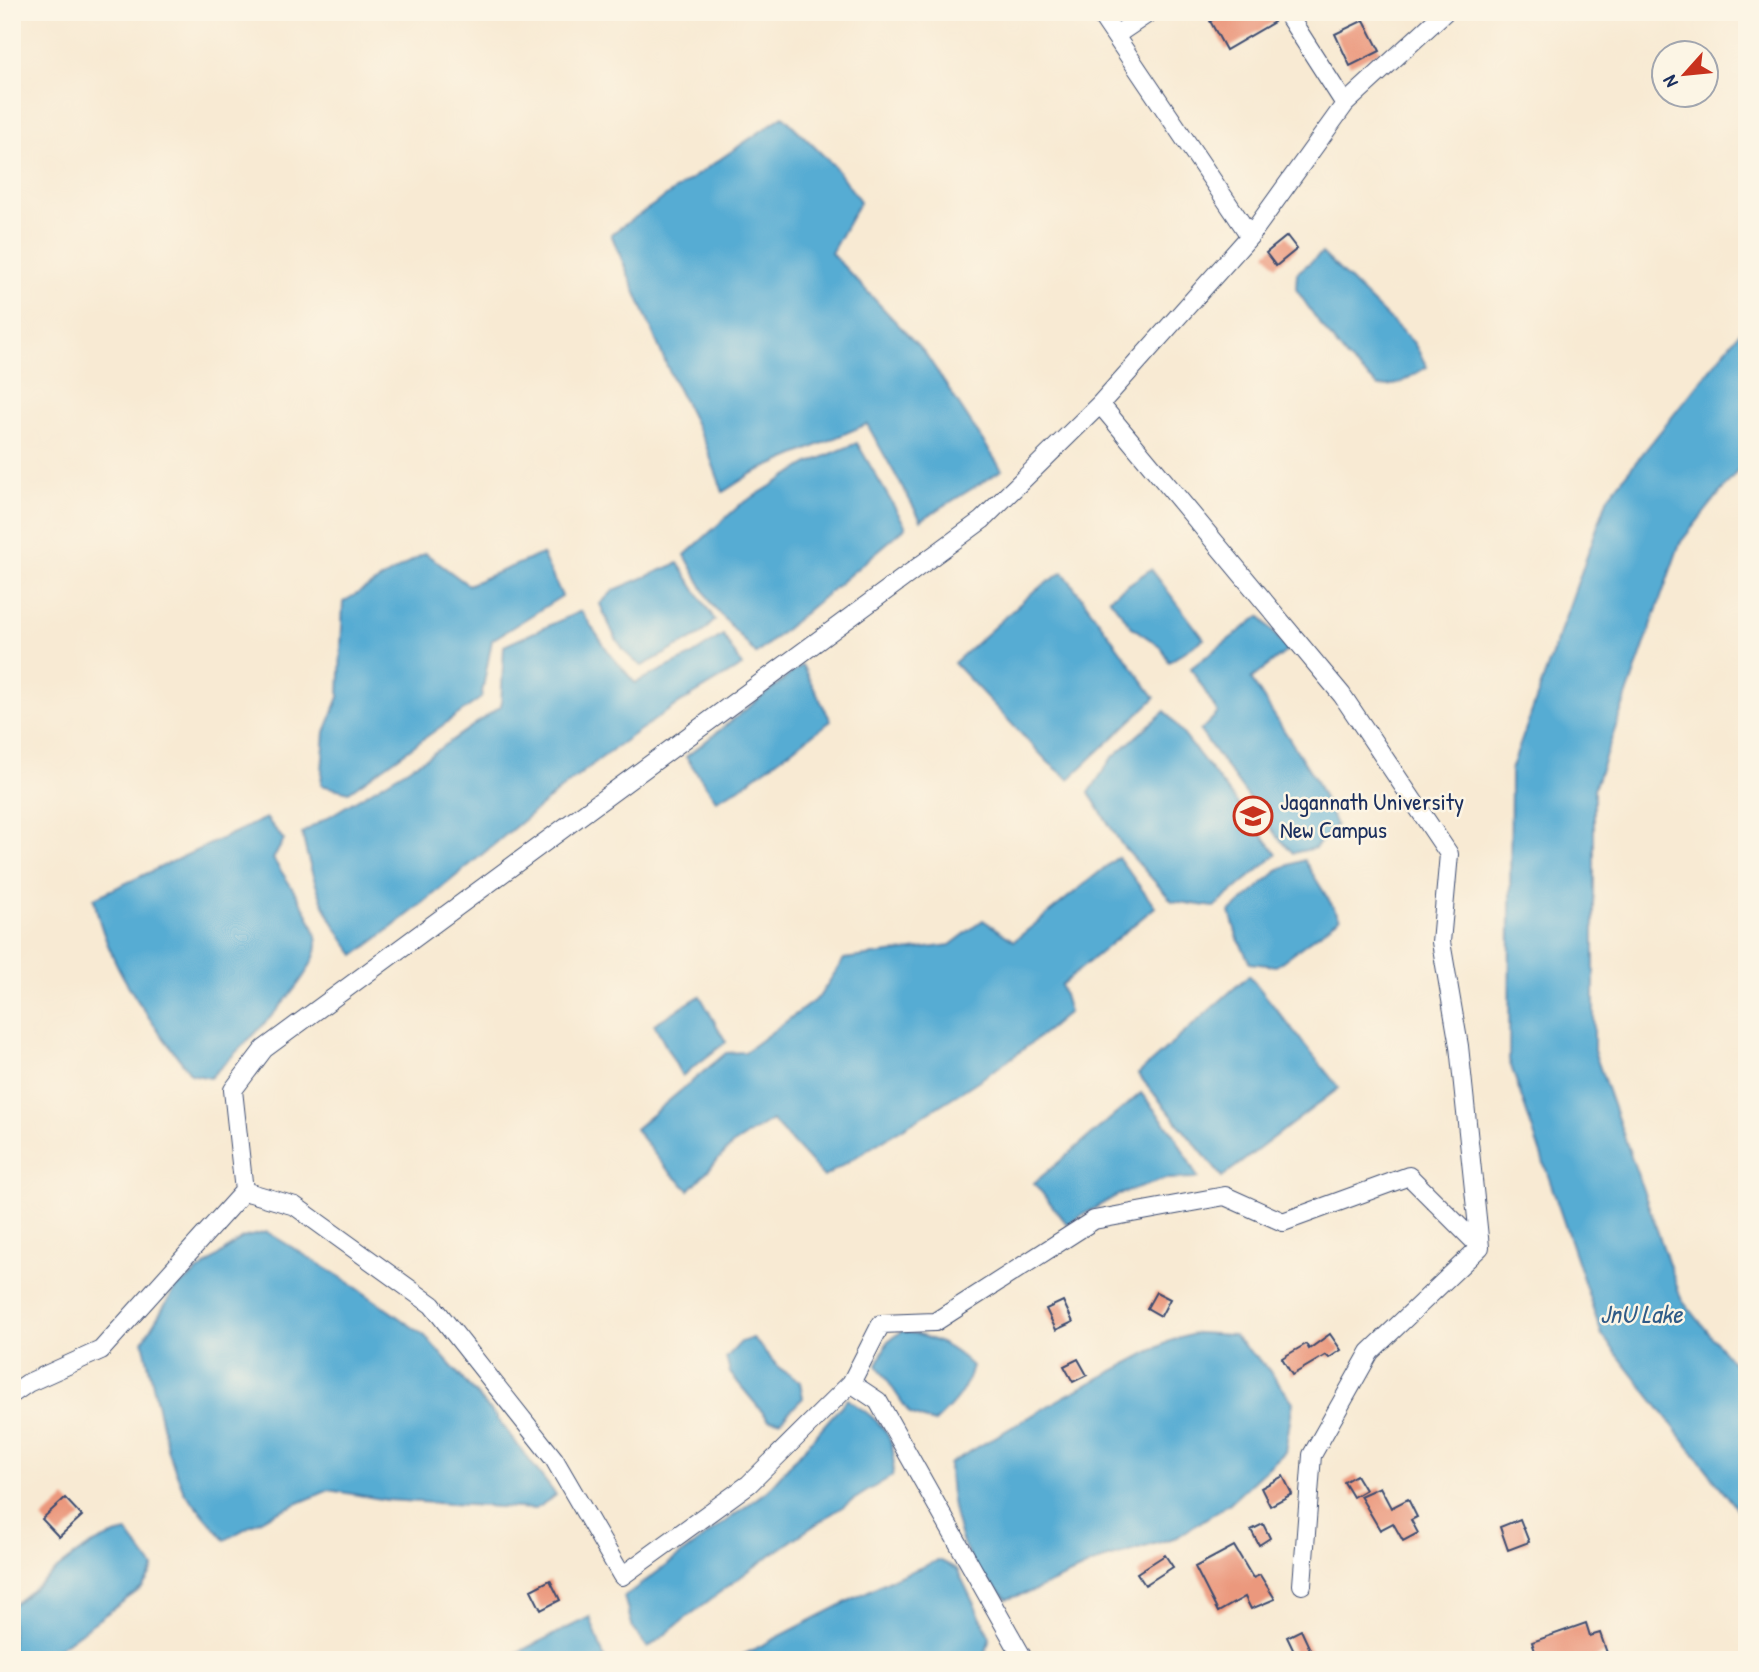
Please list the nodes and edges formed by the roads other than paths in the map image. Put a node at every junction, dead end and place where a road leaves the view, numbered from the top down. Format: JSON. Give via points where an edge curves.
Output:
{"nodes":[{"id":1,"x":1100,"y":12,"type":"edge"},
{"id":2,"x":1150,"y":12,"type":"edge"},
{"id":3,"x":1286,"y":12,"type":"edge"},
{"id":4,"x":1445,"y":12,"type":"edge"},
{"id":5,"x":1116,"y":35,"type":"junction"},
{"id":6,"x":1345,"y":104,"type":"junction"},
{"id":7,"x":1250,"y":236,"type":"junction"},
{"id":8,"x":1100,"y":404,"type":"junction"},
{"id":9,"x":244,"y":1191,"type":"junction"},
{"id":10,"x":1480,"y":1247,"type":"junction"},
{"id":11,"x":850,"y":1382,"type":"junction"},
{"id":12,"x":12,"y":1394,"type":"edge"},
{"id":13,"x":1302,"y":1585,"type":"dead end"},
{"id":14,"x":1024,"y":1660,"type":"edge"}],
"edges":[{"from":1,"to":5,"type":"street"},
{"from":2,"to":5,"type":"street"},
{"from":3,"to":6,"type":"street"},
{"from":4,"to":6,"type":"street"},
{"from":5,"to":7,"type":"street"},
{"from":6,"to":7,"type":"street"},
{"from":7,"to":8,"type":"street"},
{"from":8,"to":9,"type":"street","via":[[982,520],[264,1049],[233,1090]]},
{"from":8,"to":10,"type":"street","via":[[1342,695],[1449,854],[1441,942],[1459,1046]]},
{"from":9,"to":11,"type":"street","via":[[295,1206],[432,1305],[554,1459],[622,1576],[749,1484]]},
{"from":9,"to":12,"type":"street","via":[[101,1350]]},
{"from":10,"to":11,"type":"street","via":[[1409,1176],[1283,1222],[1226,1196],[1094,1220],[935,1322],[881,1324]]},
{"from":10,"to":13,"type":"street","via":[[1370,1352],[1312,1455]]},
{"from":11,"to":14,"type":"street","via":[[878,1401]]}]}
